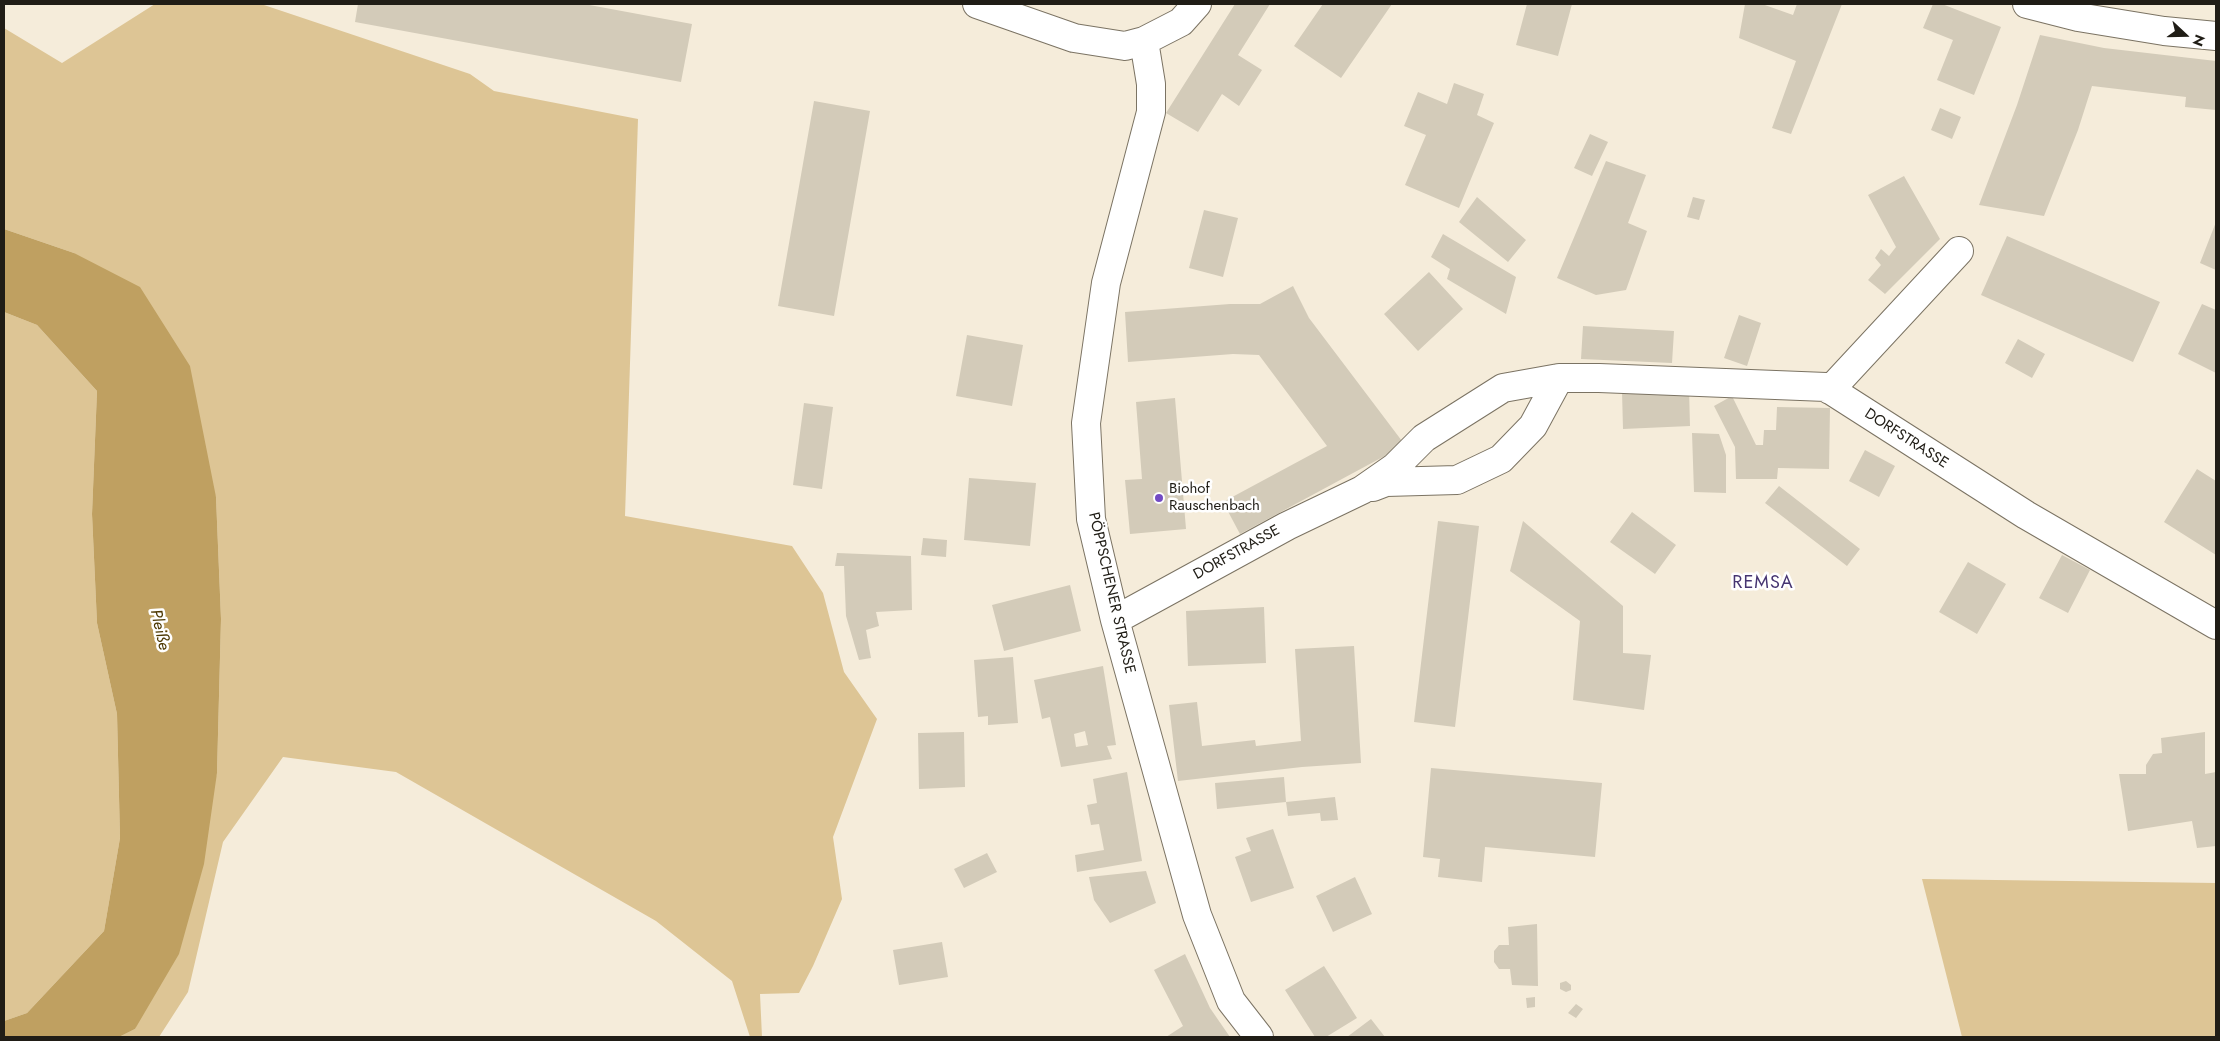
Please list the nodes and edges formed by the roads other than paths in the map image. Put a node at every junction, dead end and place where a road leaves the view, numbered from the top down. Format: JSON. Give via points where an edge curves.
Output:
{"nodes":[{"id":1,"x":977,"y":4,"type":"edge"},
{"id":2,"x":1197,"y":4,"type":"edge"},
{"id":3,"x":2027,"y":4,"type":"edge"},
{"id":4,"x":2216,"y":36,"type":"edge"},
{"id":5,"x":1144,"y":41,"type":"junction"},
{"id":6,"x":1959,"y":251,"type":"dead end"},
{"id":7,"x":1560,"y":378,"type":"junction"},
{"id":8,"x":1830,"y":390,"type":"junction"},
{"id":9,"x":1362,"y":490,"type":"junction"},
{"id":10,"x":1115,"y":620,"type":"junction"},
{"id":11,"x":2216,"y":625,"type":"edge"},
{"id":12,"x":1259,"y":1037,"type":"edge"}],
"edges":[{"from":1,"to":5,"type":"street","via":[[1074,38],[1125,46]]},
{"from":2,"to":5,"type":"street","via":[[1181,22]]},
{"from":3,"to":4,"type":"street","via":[[2078,17]]},
{"from":5,"to":10,"type":"street","name":"PÖPPSCHENER STRASSE","via":[[1151,112],[1106,283],[1086,423],[1091,519]]},
{"from":6,"to":8,"type":"street"},
{"from":7,"to":8,"type":"street","name":"DORFSTRASSE","via":[[1826,387]]},
{"from":7,"to":9,"type":"street","name":"DORFSTRASSE","via":[[1503,388],[1424,438],[1395,467]]},
{"from":7,"to":9,"type":"street","name":"DORFSTRASSE","via":[[1533,426],[1501,459],[1457,480],[1386,482]]},
{"from":8,"to":11,"type":"street","name":"DORFSTRASSE","via":[[2026,515]]},
{"from":9,"to":10,"type":"street","name":"DORFSTRASSE","via":[[1287,526]]},
{"from":10,"to":12,"type":"street","name":"PÖPPSCHENER STRASSE","via":[[1197,915],[1231,1001]]}]}
